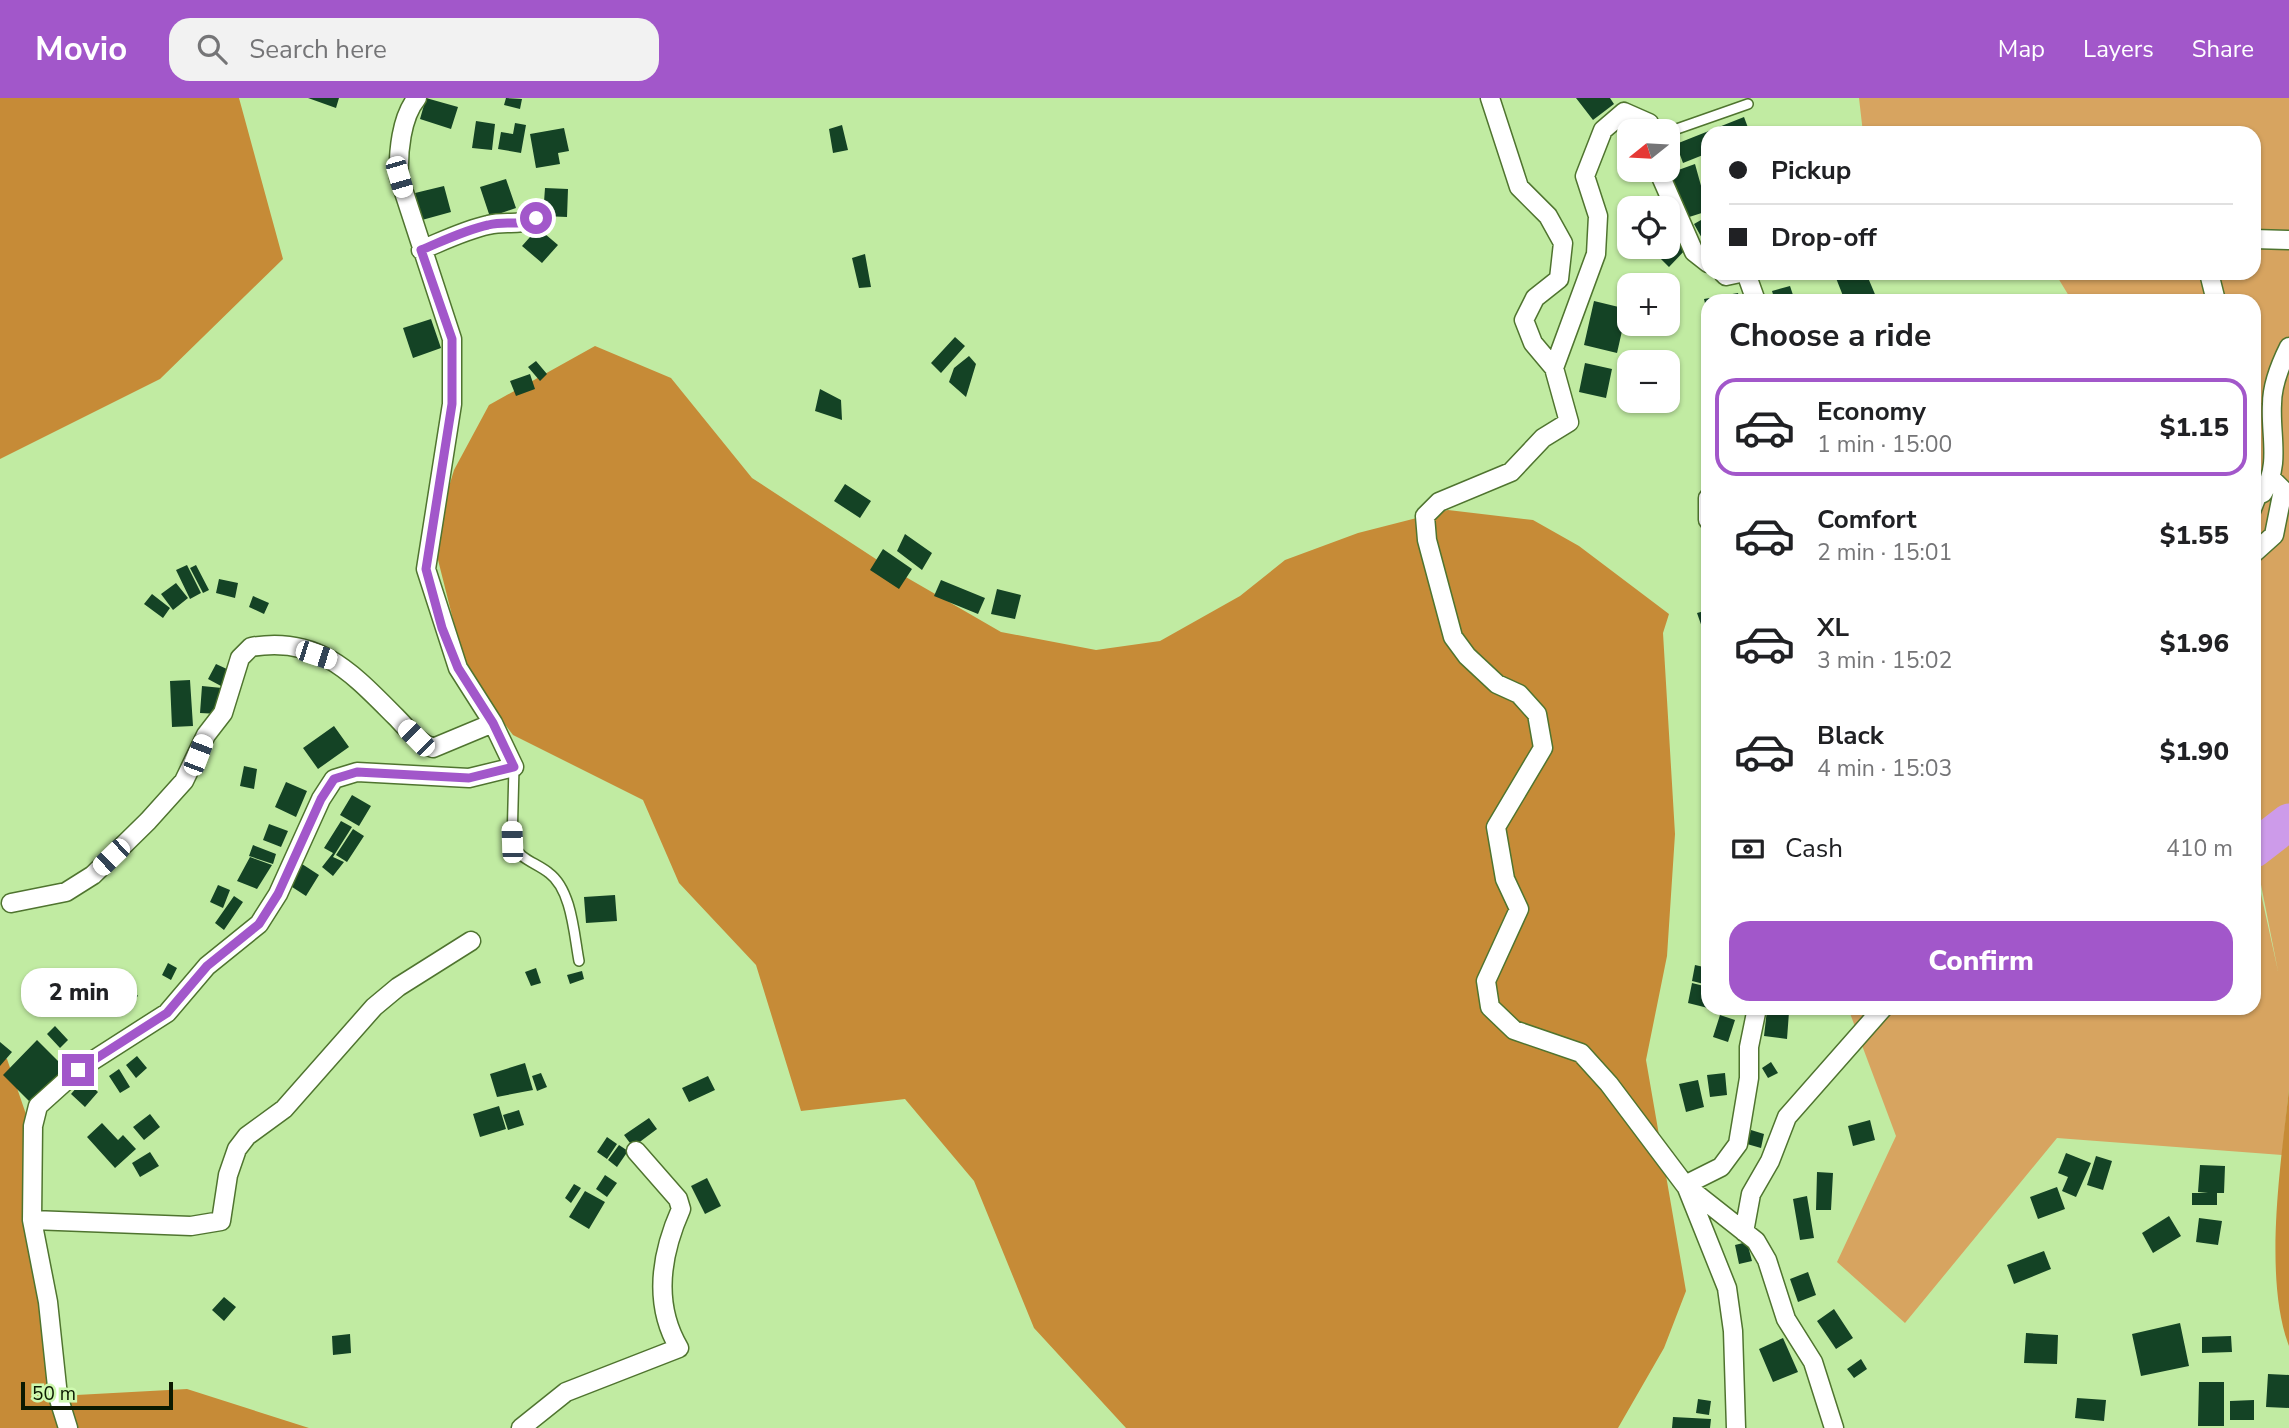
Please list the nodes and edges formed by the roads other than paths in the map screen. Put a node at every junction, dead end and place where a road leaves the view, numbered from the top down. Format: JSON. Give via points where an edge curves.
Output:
{"nodes":[{"id":1,"x":417,"y":98,"type":"edge"},
{"id":2,"x":1490,"y":98,"type":"edge"},
{"id":3,"x":1748,"y":104,"type":"dead end"},
{"id":4,"x":1636,"y":119,"type":"edge"},
{"id":5,"x":1680,"y":128,"type":"edge"},
{"id":6,"x":1663,"y":182,"type":"edge"},
{"id":7,"x":536,"y":218,"type":"dead end"},
{"id":8,"x":2261,"y":239,"type":"edge"},
{"id":9,"x":2289,"y":240,"type":"edge"},
{"id":10,"x":421,"y":250,"type":"junction"},
{"id":11,"x":1701,"y":258,"type":"edge"},
{"id":12,"x":2289,"y":346,"type":"edge"},
{"id":13,"x":1555,"y":368,"type":"junction"},
{"id":14,"x":2263,"y":487,"type":"edge"},
{"id":15,"x":2261,"y":547,"type":"edge"},
{"id":16,"x":493,"y":723,"type":"junction"},
{"id":17,"x":514,"y":767,"type":"junction"},
{"id":18,"x":11,"y":903,"type":"dead end"},
{"id":19,"x":471,"y":941,"type":"dead end"},
{"id":20,"x":579,"y":961,"type":"dead end"},
{"id":21,"x":1756,"y":1015,"type":"edge"},
{"id":22,"x":1877,"y":1015,"type":"edge"},
{"id":23,"x":636,"y":1151,"type":"dead end"},
{"id":24,"x":1685,"y":1185,"type":"junction"},
{"id":25,"x":32,"y":1220,"type":"junction"},
{"id":26,"x":1744,"y":1232,"type":"junction"},
{"id":27,"x":68,"y":1428,"type":"edge"},
{"id":28,"x":521,"y":1428,"type":"edge"},
{"id":29,"x":1736,"y":1428,"type":"edge"},
{"id":30,"x":1834,"y":1428,"type":"edge"}],
"edges":[{"from":1,"to":10,"type":"street","via":[[411,104],[398,153],[399,177]]},
{"from":2,"to":13,"type":"street","via":[[1519,187],[1548,216],[1563,243],[1559,279],[1535,298],[1524,320],[1533,343]]},
{"from":3,"to":5,"type":"lane"},
{"from":4,"to":13,"type":"street","via":[[1625,112],[1603,130],[1585,176],[1598,216],[1596,254]]},
{"from":6,"to":11,"type":"street","via":[[1694,252]]},
{"from":7,"to":10,"type":"street","via":[[521,225],[481,226]]},
{"from":8,"to":9,"type":"street"},
{"from":10,"to":16,"type":"street","via":[[452,339],[452,404],[426,569],[458,668]]},
{"from":12,"to":14,"type":"street","via":[[2271,402],[2275,444]]},
{"from":13,"to":24,"type":"street","via":[[1569,422],[1543,438],[1511,472],[1439,502],[1425,516],[1453,637],[1497,684],[1519,694],[1536,714],[1543,748],[1496,827],[1505,879],[1519,909],[1486,981],[1490,1007],[1514,1030],[1581,1053]]},
{"from":14,"to":15,"type":"street","via":[[2283,490],[2273,535]]},
{"from":16,"to":17,"type":"street"},
{"from":16,"to":18,"type":"street","via":[[433,748],[416,738],[338,662],[287,646],[251,647],[240,658],[223,713],[206,735],[184,781],[148,821],[93,875],[66,892]]},
{"from":17,"to":20,"type":"lane","via":[[512,842],[516,852],[560,884]]},
{"from":17,"to":25,"type":"street","via":[[469,778],[357,772],[334,779],[259,924],[207,966],[167,1013],[78,1070],[38,1106],[33,1126]]},
{"from":19,"to":25,"type":"street","via":[[374,1007],[284,1109],[247,1136],[228,1175],[221,1221],[191,1226]]},
{"from":21,"to":24,"type":"street","via":[[1738,1144],[1721,1167]]},
{"from":22,"to":26,"type":"street","via":[[1787,1117],[1751,1194]]},
{"from":23,"to":28,"type":"street","via":[[678,1199],[681,1209],[663,1263],[662,1282],[668,1329],[679,1348],[566,1392]]},
{"from":24,"to":26,"type":"street"},
{"from":24,"to":29,"type":"street","via":[[1727,1288],[1734,1331]]},
{"from":25,"to":27,"type":"street","via":[[48,1302],[58,1396]]},
{"from":26,"to":30,"type":"street","via":[[1756,1241],[1767,1260],[1786,1320],[1813,1362]]}]}
